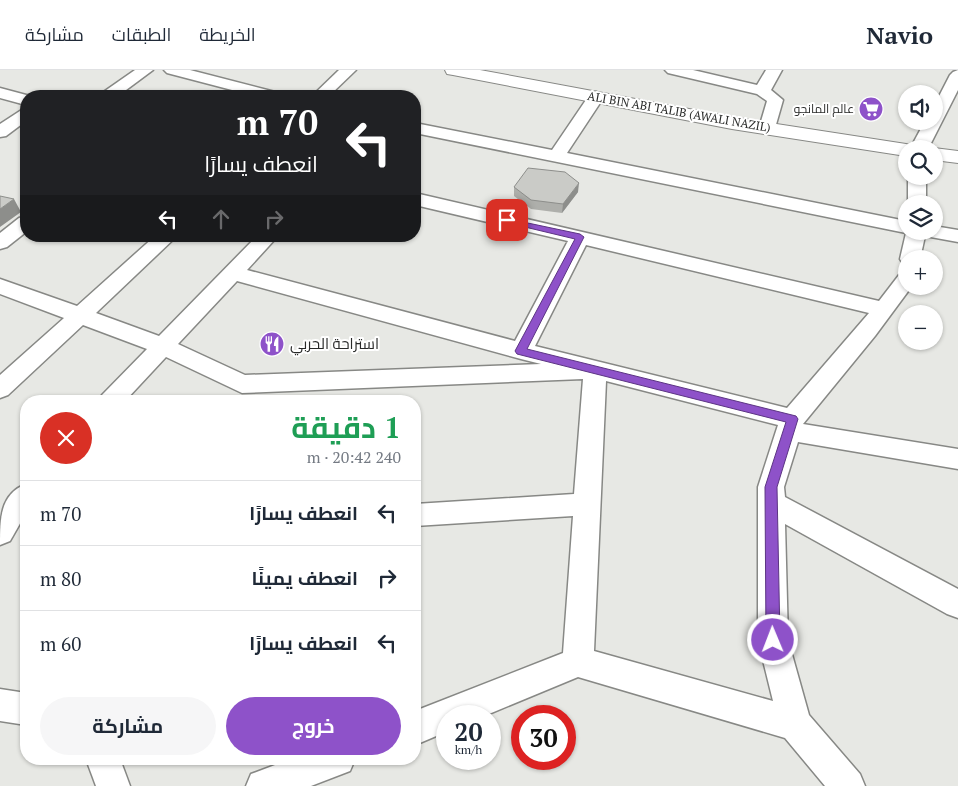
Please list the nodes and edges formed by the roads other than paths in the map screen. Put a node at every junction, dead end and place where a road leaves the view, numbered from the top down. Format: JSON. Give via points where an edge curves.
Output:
{"nodes":[{"id":1,"x":145,"y":70,"type":"edge"},
{"id":2,"x":172,"y":70,"type":"edge"},
{"id":3,"x":348,"y":70,"type":"edge"},
{"id":4,"x":453,"y":70,"type":"edge"},
{"id":5,"x":673,"y":70,"type":"edge"},
{"id":6,"x":774,"y":70,"type":"edge"},
{"id":7,"x":958,"y":75,"type":"edge"},
{"id":8,"x":117,"y":90,"type":"edge"},
{"id":9,"x":250,"y":90,"type":"edge"},
{"id":10,"x":326,"y":90,"type":"edge"},
{"id":11,"x":762,"y":91,"type":"junction"},
{"id":12,"x":0,"y":93,"type":"edge"},
{"id":13,"x":596,"y":97,"type":"junction"},
{"id":14,"x":20,"y":98,"type":"edge"},
{"id":15,"x":20,"y":118,"type":"edge"},
{"id":16,"x":767,"y":128,"type":"junction"},
{"id":17,"x":421,"y":129,"type":"edge"},
{"id":18,"x":0,"y":132,"type":"edge"},
{"id":19,"x":925,"y":140,"type":"edge"},
{"id":20,"x":898,"y":149,"type":"edge"},
{"id":21,"x":943,"y":155,"type":"edge"},
{"id":22,"x":556,"y":157,"type":"junction"},
{"id":23,"x":958,"y":157,"type":"edge"},
{"id":24,"x":421,"y":200,"type":"edge"},
{"id":25,"x":898,"y":226,"type":"edge"},
{"id":26,"x":20,"y":227,"type":"edge"},
{"id":27,"x":943,"y":234,"type":"edge"},
{"id":28,"x":958,"y":236,"type":"edge"},
{"id":29,"x":580,"y":237,"type":"junction"},
{"id":30,"x":160,"y":242,"type":"edge"},
{"id":31,"x":262,"y":242,"type":"edge"},
{"id":32,"x":0,"y":243,"type":"edge"},
{"id":33,"x":232,"y":273,"type":"junction"},
{"id":34,"x":0,"y":286,"type":"edge"},
{"id":35,"x":898,"y":291,"type":"edge"},
{"id":36,"x":884,"y":309,"type":"junction"},
{"id":37,"x":80,"y":316,"type":"junction"},
{"id":38,"x":162,"y":346,"type":"junction"},
{"id":39,"x":521,"y":351,"type":"junction"},
{"id":40,"x":595,"y":370,"type":"junction"},
{"id":41,"x":0,"y":389,"type":"edge"},
{"id":42,"x":245,"y":393,"type":"edge"},
{"id":43,"x":117,"y":395,"type":"edge"},
{"id":44,"x":790,"y":425,"type":"junction"},
{"id":45,"x":958,"y":460,"type":"edge"},
{"id":46,"x":771,"y":503,"type":"junction"},
{"id":47,"x":17,"y":504,"type":"edge"},
{"id":48,"x":588,"y":504,"type":"junction"},
{"id":49,"x":421,"y":515,"type":"edge"},
{"id":50,"x":0,"y":533,"type":"edge"},
{"id":51,"x":958,"y":604,"type":"edge"},
{"id":52,"x":578,"y":662,"type":"junction"},
{"id":53,"x":0,"y":705,"type":"edge"},
{"id":54,"x":20,"y":708,"type":"edge"},
{"id":55,"x":795,"y":724,"type":"junction"},
{"id":56,"x":421,"y":726,"type":"edge"},
{"id":57,"x":105,"y":765,"type":"edge"},
{"id":58,"x":322,"y":765,"type":"edge"},
{"id":59,"x":113,"y":786,"type":"edge"},
{"id":60,"x":264,"y":786,"type":"edge"},
{"id":61,"x":848,"y":786,"type":"edge"}],
"edges":[{"from":1,"to":8,"type":"street"},
{"from":2,"to":9,"type":"street"},
{"from":3,"to":10,"type":"street"},
{"from":4,"to":13,"type":"main road","name":"ALI BIN ABI TALIB (AWALI NAZIL)"},
{"from":5,"to":11,"type":"street"},
{"from":6,"to":11,"type":"street"},
{"from":7,"to":19,"type":"street"},
{"from":11,"to":16,"type":"street","via":[[775,100]]},
{"from":12,"to":14,"type":"street"},
{"from":13,"to":16,"type":"main road","name":"ALI BIN ABI TALIB (AWALI NAZIL)"},
{"from":13,"to":22,"type":"street"},
{"from":15,"to":18,"type":"street"},
{"from":16,"to":20,"type":"main road","name":"ALI BIN ABI TALIB (AWALI NAZIL)"},
{"from":17,"to":22,"type":"street"},
{"from":21,"to":23,"type":"main road"},
{"from":22,"to":25,"type":"street"},
{"from":24,"to":29,"type":"street"},
{"from":26,"to":32,"type":"street"},
{"from":27,"to":28,"type":"street"},
{"from":29,"to":36,"type":"street"},
{"from":29,"to":39,"type":"street"},
{"from":30,"to":37,"type":"street"},
{"from":31,"to":33,"type":"street"},
{"from":33,"to":38,"type":"street"},
{"from":33,"to":39,"type":"street"},
{"from":34,"to":37,"type":"street"},
{"from":35,"to":36,"type":"street"},
{"from":36,"to":44,"type":"street"},
{"from":37,"to":38,"type":"street"},
{"from":37,"to":41,"type":"street"},
{"from":38,"to":42,"type":"street"},
{"from":38,"to":43,"type":"street"},
{"from":39,"to":40,"type":"street"},
{"from":40,"to":42,"type":"street"},
{"from":40,"to":44,"type":"street"},
{"from":40,"to":48,"type":"street"},
{"from":44,"to":45,"type":"street"},
{"from":44,"to":46,"type":"street","via":[[771,487]]},
{"from":46,"to":51,"type":"street"},
{"from":46,"to":55,"type":"street","via":[[773,640]]},
{"from":47,"to":50,"type":"street"},
{"from":48,"to":49,"type":"street"},
{"from":48,"to":52,"type":"street"},
{"from":52,"to":55,"type":"street"},
{"from":52,"to":56,"type":"street"},
{"from":53,"to":54,"type":"street"},
{"from":55,"to":61,"type":"street"},
{"from":57,"to":59,"type":"street"},
{"from":58,"to":60,"type":"street"}]}
